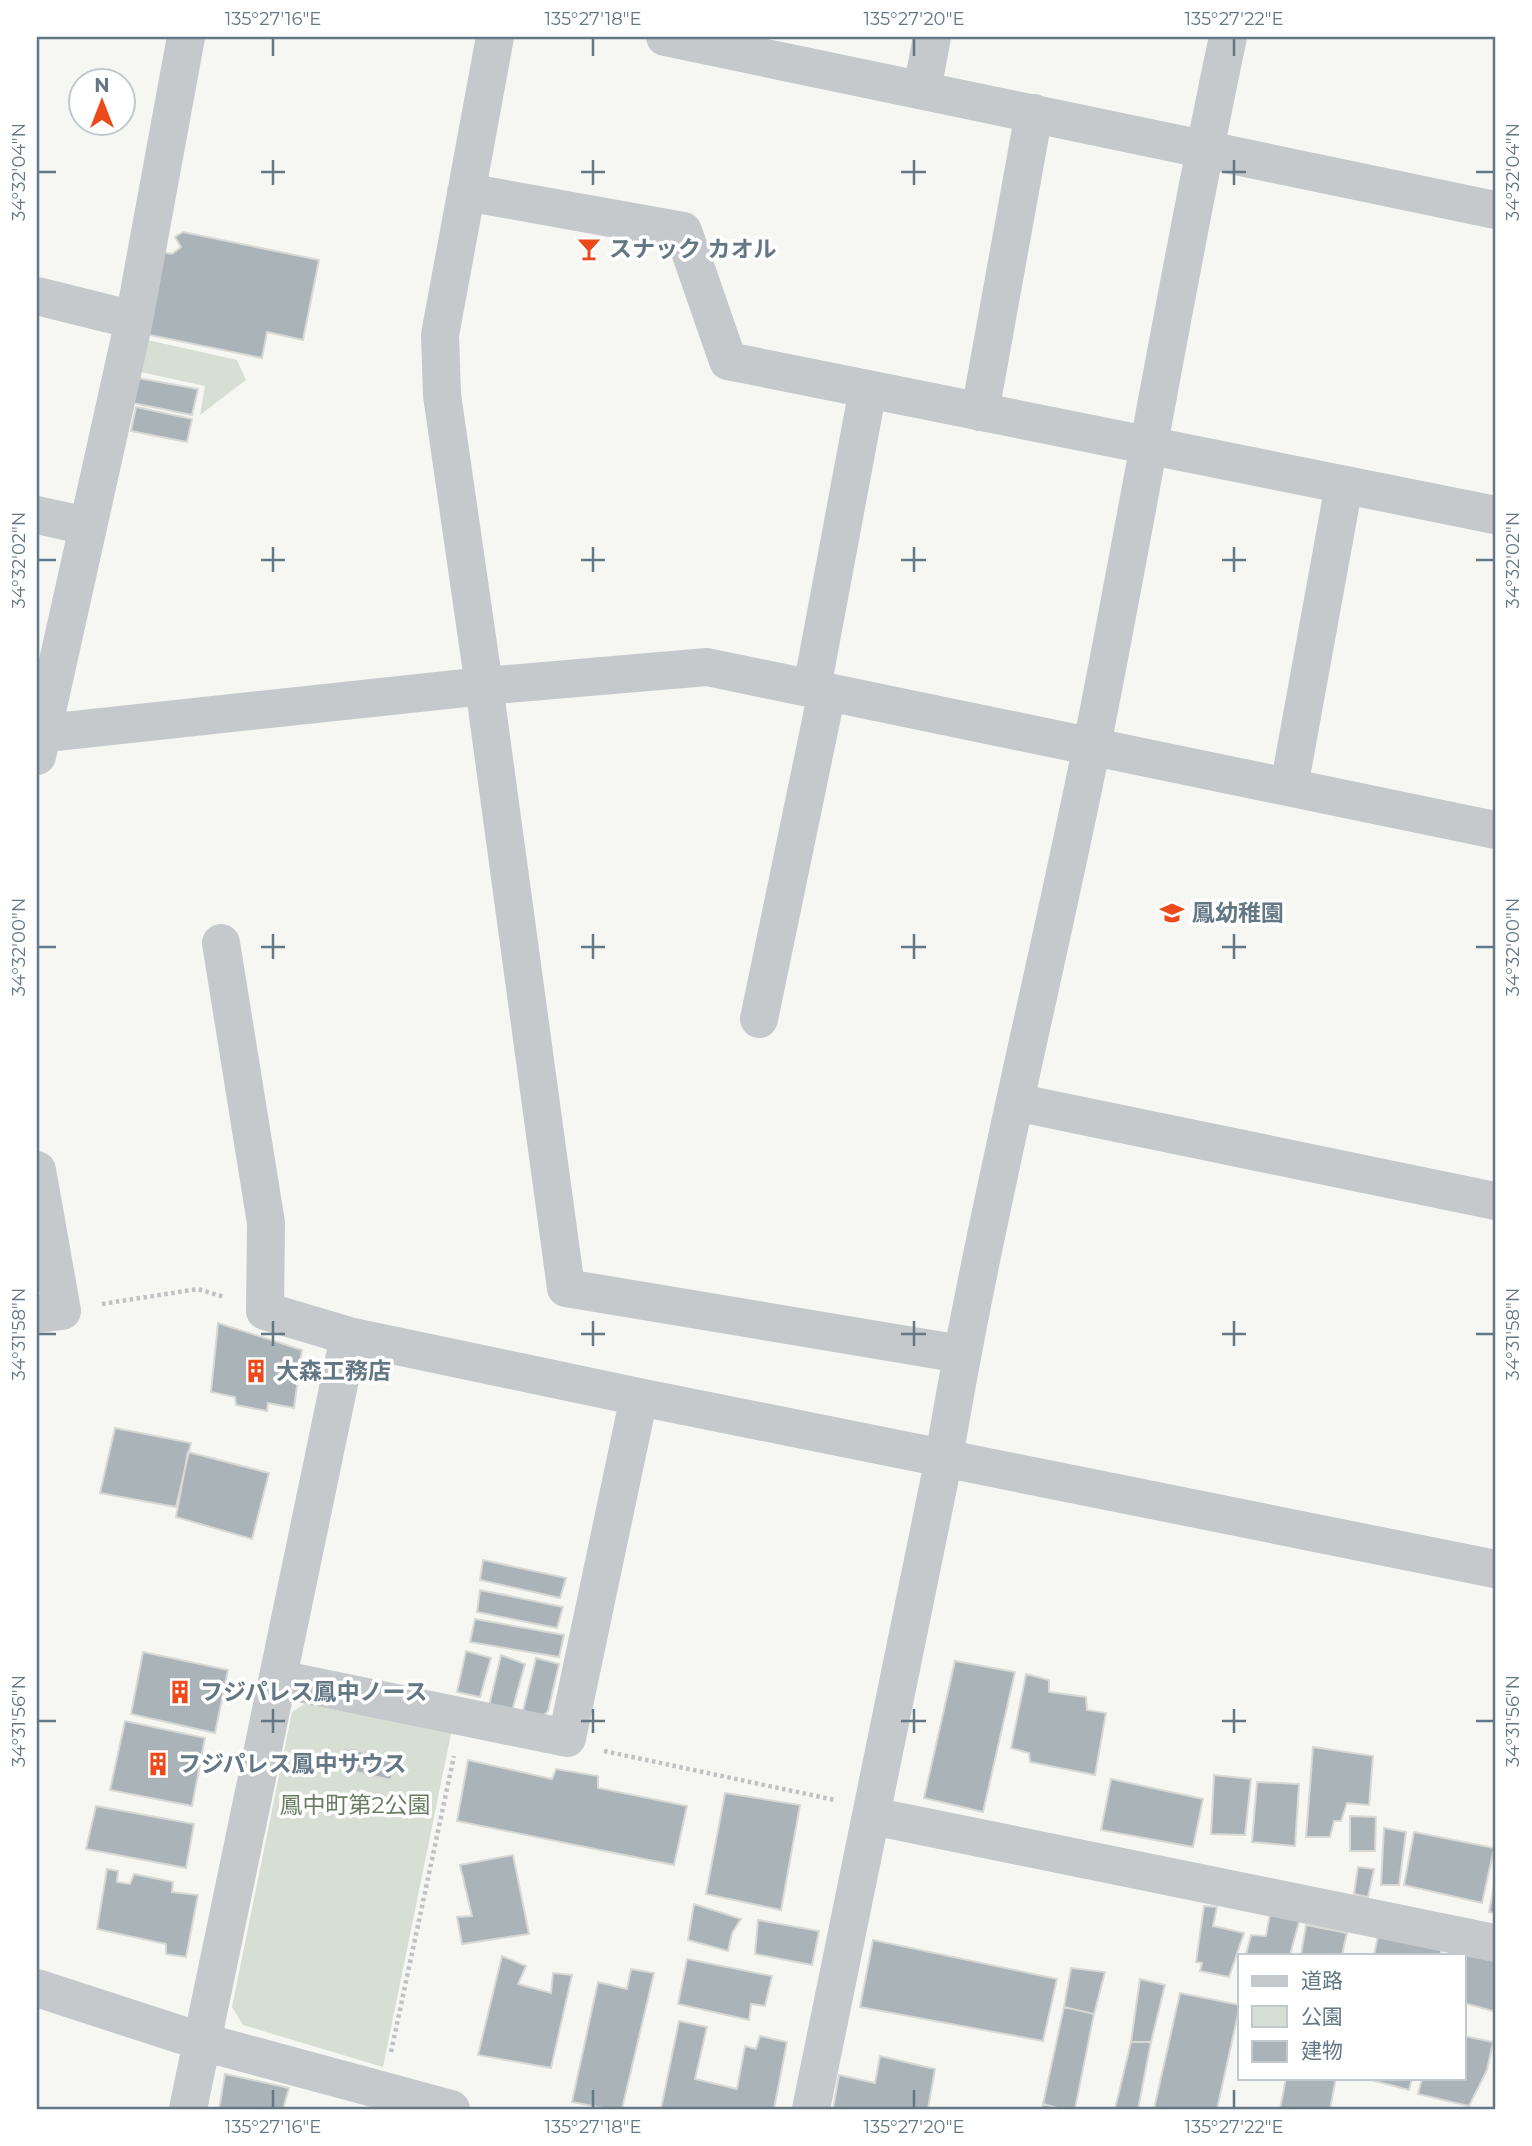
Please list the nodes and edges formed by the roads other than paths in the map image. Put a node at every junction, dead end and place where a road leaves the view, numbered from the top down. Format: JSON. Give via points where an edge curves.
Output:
{"nodes":[{"id":1,"x":186,"y":37,"type":"edge"},
{"id":2,"x":495,"y":37,"type":"edge"},
{"id":3,"x":665,"y":37,"type":"edge"},
{"id":4,"x":932,"y":37,"type":"edge"},
{"id":5,"x":1228,"y":37,"type":"edge"},
{"id":6,"x":755,"y":46,"type":"edge"},
{"id":7,"x":922,"y":90,"type":"junction"},
{"id":8,"x":1034,"y":113,"type":"junction"},
{"id":9,"x":1204,"y":148,"type":"junction"},
{"id":10,"x":466,"y":192,"type":"junction"},
{"id":11,"x":1495,"y":210,"type":"edge"},
{"id":12,"x":37,"y":296,"type":"edge"},
{"id":13,"x":134,"y":320,"type":"junction"},
{"id":14,"x":868,"y":389,"type":"junction"},
{"id":15,"x":979,"y":412,"type":"junction"},
{"id":16,"x":1150,"y":447,"type":"junction"},
{"id":17,"x":1344,"y":485,"type":"junction"},
{"id":18,"x":37,"y":515,"type":"edge"},
{"id":19,"x":1495,"y":515,"type":"edge"},
{"id":20,"x":87,"y":526,"type":"junction"},
{"id":21,"x":484,"y":686,"type":"junction"},
{"id":22,"x":819,"y":690,"type":"junction"},
{"id":23,"x":38,"y":741,"type":"edge"},
{"id":24,"x":1091,"y":747,"type":"junction"},
{"id":25,"x":1289,"y":787,"type":"junction"},
{"id":26,"x":1495,"y":830,"type":"edge"},
{"id":27,"x":221,"y":943,"type":"dead end"},
{"id":28,"x":759,"y":1019,"type":"dead end"},
{"id":29,"x":1015,"y":1102,"type":"junction"},
{"id":30,"x":37,"y":1170,"type":"edge"},
{"id":31,"x":1495,"y":1201,"type":"edge"},
{"id":32,"x":49,"y":1312,"type":"edge"},
{"id":33,"x":349,"y":1336,"type":"junction"},
{"id":34,"x":961,"y":1354,"type":"junction"},
{"id":35,"x":639,"y":1397,"type":"junction"},
{"id":36,"x":944,"y":1458,"type":"junction"},
{"id":37,"x":1495,"y":1569,"type":"edge"},
{"id":38,"x":279,"y":1679,"type":"junction"},
{"id":39,"x":872,"y":1816,"type":"junction"},
{"id":40,"x":1495,"y":1943,"type":"edge"},
{"id":41,"x":37,"y":1988,"type":"edge"},
{"id":42,"x":203,"y":2042,"type":"junction"},
{"id":43,"x":188,"y":2109,"type":"edge"},
{"id":44,"x":451,"y":2109,"type":"edge"},
{"id":45,"x":811,"y":2109,"type":"edge"}],
"edges":[{"from":1,"to":13,"type":"street"},
{"from":2,"to":10,"type":"street"},
{"from":3,"to":6,"type":"street"},
{"from":4,"to":7,"type":"street"},
{"from":5,"to":9,"type":"street"},
{"from":6,"to":7,"type":"street"},
{"from":7,"to":8,"type":"street"},
{"from":8,"to":9,"type":"street"},
{"from":8,"to":15,"type":"street"},
{"from":9,"to":11,"type":"street"},
{"from":9,"to":16,"type":"street"},
{"from":10,"to":14,"type":"street","via":[[683,231],[727,361]]},
{"from":10,"to":21,"type":"street","via":[[440,335],[442,395]]},
{"from":12,"to":13,"type":"street"},
{"from":13,"to":20,"type":"street"},
{"from":14,"to":15,"type":"street"},
{"from":14,"to":22,"type":"street"},
{"from":15,"to":16,"type":"street"},
{"from":16,"to":17,"type":"street"},
{"from":16,"to":24,"type":"street"},
{"from":17,"to":19,"type":"street"},
{"from":17,"to":25,"type":"street"},
{"from":18,"to":20,"type":"street"},
{"from":20,"to":23,"type":"street"},
{"from":21,"to":22,"type":"street","via":[[707,667]]},
{"from":21,"to":23,"type":"street"},
{"from":21,"to":34,"type":"street","via":[[566,1288]]},
{"from":22,"to":24,"type":"street"},
{"from":22,"to":28,"type":"street"},
{"from":24,"to":25,"type":"street"},
{"from":24,"to":29,"type":"street"},
{"from":25,"to":26,"type":"street"},
{"from":27,"to":33,"type":"street","via":[[266,1223],[265,1311]]},
{"from":29,"to":31,"type":"street"},
{"from":29,"to":34,"type":"street"},
{"from":30,"to":32,"type":"street"},
{"from":33,"to":35,"type":"street"},
{"from":33,"to":38,"type":"street"},
{"from":34,"to":36,"type":"street"},
{"from":35,"to":36,"type":"street"},
{"from":35,"to":38,"type":"street","via":[[567,1738]]},
{"from":36,"to":37,"type":"street"},
{"from":36,"to":39,"type":"street"},
{"from":38,"to":42,"type":"street"},
{"from":39,"to":40,"type":"street"},
{"from":39,"to":45,"type":"street"},
{"from":41,"to":42,"type":"street"},
{"from":42,"to":43,"type":"street"},
{"from":42,"to":44,"type":"street"}]}
